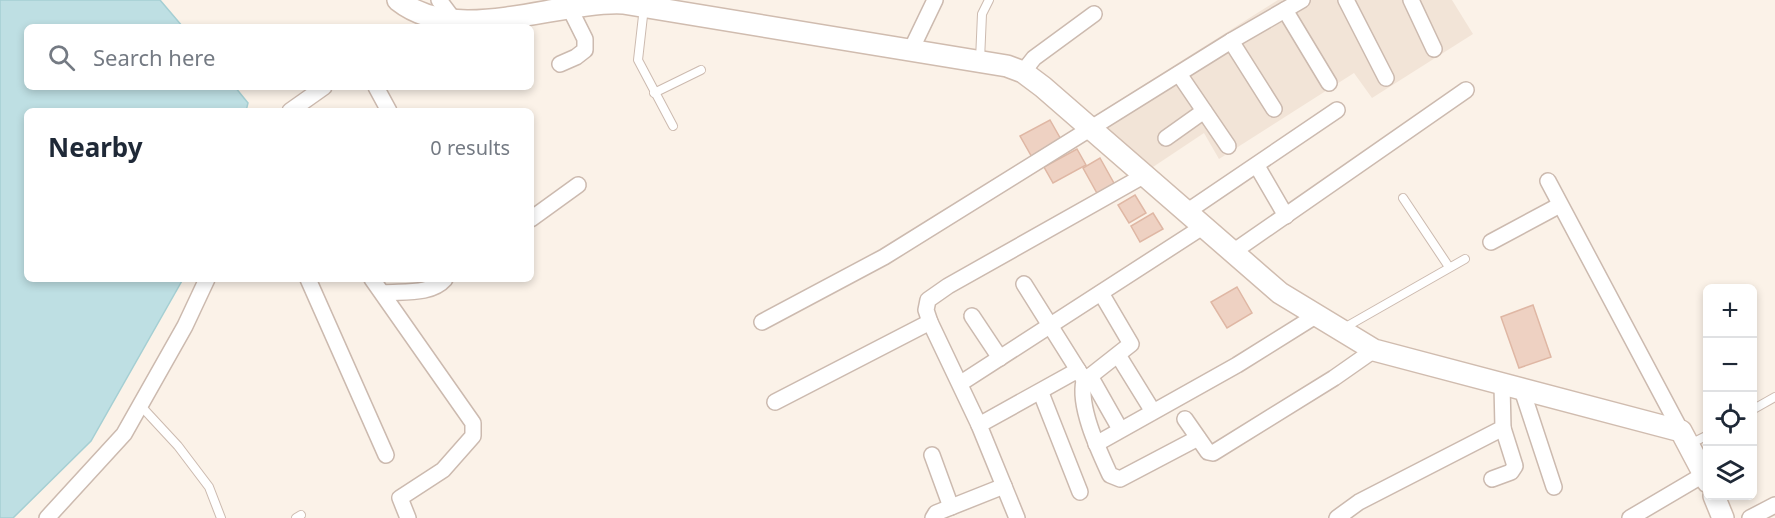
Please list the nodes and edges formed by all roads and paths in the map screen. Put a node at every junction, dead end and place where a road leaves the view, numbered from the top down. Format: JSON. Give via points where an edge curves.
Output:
{"nodes":[{"id":1,"x":398,"y":0,"type":"edge"},
{"id":2,"x":935,"y":0,"type":"edge"},
{"id":3,"x":989,"y":0,"type":"edge"},
{"id":4,"x":1302,"y":0,"type":"edge"},
{"id":5,"x":1346,"y":0,"type":"edge"},
{"id":6,"x":1411,"y":0,"type":"edge"},
{"id":7,"x":577,"y":5,"type":"edge"},
{"id":8,"x":644,"y":6,"type":"junction"},
{"id":9,"x":1285,"y":10,"type":"junction"},
{"id":10,"x":1094,"y":14,"type":"dead end"},
{"id":11,"x":433,"y":15,"type":"edge"},
{"id":12,"x":1231,"y":41,"type":"junction"},
{"id":13,"x":1434,"y":49,"type":"dead end"},
{"id":14,"x":910,"y":52,"type":"junction"},
{"id":15,"x":980,"y":62,"type":"junction"},
{"id":16,"x":560,"y":64,"type":"dead end"},
{"id":17,"x":700,"y":70,"type":"dead end"},
{"id":18,"x":1023,"y":72,"type":"junction"},
{"id":19,"x":1179,"y":74,"type":"junction"},
{"id":20,"x":1386,"y":78,"type":"dead end"},
{"id":21,"x":1329,"y":83,"type":"dead end"},
{"id":22,"x":320,"y":90,"type":"edge"},
{"id":23,"x":378,"y":90,"type":"edge"},
{"id":24,"x":1466,"y":90,"type":"dead end"},
{"id":25,"x":654,"y":93,"type":"junction"},
{"id":26,"x":294,"y":108,"type":"edge"},
{"id":27,"x":387,"y":108,"type":"edge"},
{"id":28,"x":1274,"y":109,"type":"dead end"},
{"id":29,"x":1337,"y":110,"type":"dead end"},
{"id":30,"x":1204,"y":111,"type":"junction"},
{"id":31,"x":673,"y":126,"type":"dead end"},
{"id":32,"x":1091,"y":129,"type":"junction"},
{"id":33,"x":1166,"y":138,"type":"dead end"},
{"id":34,"x":1228,"y":146,"type":"dead end"},
{"id":35,"x":1257,"y":166,"type":"junction"},
{"id":36,"x":1145,"y":175,"type":"junction"},
{"id":37,"x":1548,"y":181,"type":"dead end"},
{"id":38,"x":578,"y":185,"type":"dead end"},
{"id":39,"x":1403,"y":198,"type":"dead end"},
{"id":40,"x":1560,"y":205,"type":"junction"},
{"id":41,"x":1188,"y":212,"type":"junction"},
{"id":42,"x":1286,"y":216,"type":"junction"},
{"id":43,"x":534,"y":217,"type":"edge"},
{"id":44,"x":1204,"y":226,"type":"junction"},
{"id":45,"x":1491,"y":242,"type":"dead end"},
{"id":46,"x":1233,"y":252,"type":"junction"},
{"id":47,"x":1465,"y":259,"type":"dead end"},
{"id":48,"x":1449,"y":267,"type":"junction"},
{"id":49,"x":206,"y":282,"type":"edge"},
{"id":50,"x":309,"y":282,"type":"edge"},
{"id":51,"x":374,"y":282,"type":"edge"},
{"id":52,"x":442,"y":282,"type":"edge"},
{"id":53,"x":1024,"y":284,"type":"dead end"},
{"id":54,"x":382,"y":293,"type":"junction"},
{"id":55,"x":1101,"y":293,"type":"junction"},
{"id":56,"x":1317,"y":315,"type":"junction"},
{"id":57,"x":972,"y":316,"type":"dead end"},
{"id":58,"x":762,"y":322,"type":"dead end"},
{"id":59,"x":930,"y":322,"type":"junction"},
{"id":60,"x":1049,"y":326,"type":"junction"},
{"id":61,"x":1341,"y":330,"type":"junction"},
{"id":62,"x":1374,"y":350,"type":"junction"},
{"id":63,"x":1119,"y":355,"type":"junction"},
{"id":64,"x":1000,"y":358,"type":"junction"},
{"id":65,"x":1084,"y":376,"type":"junction"},
{"id":66,"x":961,"y":383,"type":"junction"},
{"id":67,"x":1512,"y":387,"type":"junction"},
{"id":68,"x":1041,"y":393,"type":"junction"},
{"id":69,"x":1775,"y":397,"type":"edge"},
{"id":70,"x":775,"y":402,"type":"dead end"},
{"id":71,"x":140,"y":405,"type":"junction"},
{"id":72,"x":1757,"y":407,"type":"edge"},
{"id":73,"x":1152,"y":410,"type":"junction"},
{"id":74,"x":1185,"y":419,"type":"dead end"},
{"id":75,"x":979,"y":425,"type":"junction"},
{"id":76,"x":1503,"y":428,"type":"junction"},
{"id":77,"x":1120,"y":429,"type":"junction"},
{"id":78,"x":1693,"y":437,"type":"edge"},
{"id":79,"x":1198,"y":438,"type":"junction"},
{"id":80,"x":1096,"y":444,"type":"junction"},
{"id":81,"x":386,"y":455,"type":"dead end"},
{"id":82,"x":932,"y":455,"type":"dead end"},
{"id":83,"x":1703,"y":471,"type":"edge"},
{"id":84,"x":1492,"y":479,"type":"dead end"},
{"id":85,"x":1703,"y":479,"type":"edge"},
{"id":86,"x":1004,"y":486,"type":"junction"},
{"id":87,"x":1554,"y":486,"type":"dead end"},
{"id":88,"x":1080,"y":492,"type":"dead end"},
{"id":89,"x":1715,"y":500,"type":"edge"},
{"id":90,"x":1775,"y":505,"type":"edge"},
{"id":91,"x":951,"y":507,"type":"junction"},
{"id":92,"x":47,"y":518,"type":"edge"},
{"id":93,"x":221,"y":518,"type":"edge"},
{"id":94,"x":408,"y":518,"type":"edge"},
{"id":95,"x":933,"y":518,"type":"edge"},
{"id":96,"x":1017,"y":518,"type":"edge"},
{"id":97,"x":1337,"y":518,"type":"edge"},
{"id":98,"x":1630,"y":518,"type":"edge"},
{"id":99,"x":1723,"y":518,"type":"edge"},
{"id":100,"x":1750,"y":518,"type":"edge"}],
"edges":[{"from":1,"to":11,"type":"main road","via":[[414,11]]},
{"from":2,"to":14,"type":"street"},
{"from":3,"to":15,"type":"lane","via":[[982,14]]},
{"from":4,"to":9,"type":"street"},
{"from":5,"to":20,"type":"street"},
{"from":6,"to":13,"type":"street"},
{"from":7,"to":8,"type":"main road"},
{"from":7,"to":11,"type":"main road","via":[[525,16],[454,20]]},
{"from":7,"to":16,"type":"street","via":[[585,50]]},
{"from":8,"to":14,"type":"main road"},
{"from":8,"to":25,"type":"lane","via":[[638,60]]},
{"from":9,"to":12,"type":"street"},
{"from":9,"to":21,"type":"street"},
{"from":10,"to":18,"type":"street","via":[[1034,58]]},
{"from":12,"to":19,"type":"street"},
{"from":12,"to":28,"type":"street"},
{"from":14,"to":15,"type":"main road"},
{"from":15,"to":18,"type":"main road"},
{"from":17,"to":25,"type":"lane"},
{"from":18,"to":32,"type":"main road"},
{"from":19,"to":30,"type":"street"},
{"from":19,"to":32,"type":"street"},
{"from":22,"to":26,"type":"street"},
{"from":23,"to":27,"type":"street"},
{"from":24,"to":42,"type":"street"},
{"from":25,"to":31,"type":"lane"},
{"from":29,"to":35,"type":"street"},
{"from":30,"to":33,"type":"street"},
{"from":30,"to":34,"type":"street"},
{"from":32,"to":36,"type":"main road"},
{"from":32,"to":58,"type":"street","via":[[884,257]]},
{"from":35,"to":41,"type":"street"},
{"from":35,"to":42,"type":"street"},
{"from":36,"to":41,"type":"main road"},
{"from":36,"to":59,"type":"street","via":[[933,295],[926,310]]},
{"from":37,"to":40,"type":"street"},
{"from":38,"to":43,"type":"street"},
{"from":39,"to":48,"type":"lane"},
{"from":40,"to":45,"type":"street"},
{"from":40,"to":78,"type":"street"},
{"from":41,"to":44,"type":"main road"},
{"from":42,"to":46,"type":"street"},
{"from":44,"to":46,"type":"main road"},
{"from":44,"to":55,"type":"street"},
{"from":46,"to":56,"type":"main road","via":[[1280,293]]},
{"from":47,"to":48,"type":"lane"},
{"from":48,"to":61,"type":"lane"},
{"from":49,"to":71,"type":"street"},
{"from":50,"to":81,"type":"street"},
{"from":51,"to":54,"type":"street"},
{"from":52,"to":54,"type":"street","via":[[429,290]]},
{"from":53,"to":60,"type":"street"},
{"from":54,"to":94,"type":"street","via":[[473,423],[473,436],[443,470],[400,498]]},
{"from":55,"to":60,"type":"street"},
{"from":55,"to":63,"type":"street","via":[[1129,337],[1131,344]]},
{"from":56,"to":61,"type":"main road"},
{"from":56,"to":73,"type":"street","via":[[1237,365]]},
{"from":57,"to":64,"type":"street"},
{"from":59,"to":66,"type":"street"},
{"from":59,"to":70,"type":"street"},
{"from":60,"to":64,"type":"street"},
{"from":60,"to":65,"type":"street"},
{"from":61,"to":62,"type":"main road"},
{"from":62,"to":67,"type":"main road"},
{"from":62,"to":79,"type":"street","via":[[1218,451],[1208,452]]},
{"from":63,"to":65,"type":"street"},
{"from":63,"to":73,"type":"street"},
{"from":64,"to":66,"type":"street"},
{"from":65,"to":68,"type":"street"},
{"from":65,"to":77,"type":"street"},
{"from":65,"to":80,"type":"street","via":[[1084,399]]},
{"from":66,"to":75,"type":"street"},
{"from":67,"to":76,"type":"street"},
{"from":67,"to":78,"type":"main road"},
{"from":67,"to":87,"type":"street"},
{"from":68,"to":75,"type":"street"},
{"from":68,"to":88,"type":"street"},
{"from":69,"to":72,"type":"lane"},
{"from":71,"to":92,"type":"street","via":[[119,440]]},
{"from":71,"to":93,"type":"lane","via":[[209,487]]},
{"from":73,"to":77,"type":"street"},
{"from":74,"to":79,"type":"street"},
{"from":75,"to":86,"type":"street"},
{"from":76,"to":84,"type":"street","via":[[1515,466],[1511,472]]},
{"from":76,"to":97,"type":"street","via":[[1359,502]]},
{"from":77,"to":80,"type":"street"},
{"from":78,"to":83,"type":"main road"},
{"from":79,"to":80,"type":"street","via":[[1120,478],[1110,475]]},
{"from":82,"to":91,"type":"street"},
{"from":85,"to":98,"type":"street"},
{"from":86,"to":91,"type":"street"},
{"from":86,"to":96,"type":"street"},
{"from":89,"to":99,"type":"main road"},
{"from":90,"to":100,"type":"street"},
{"from":91,"to":95,"type":"street"}]}
